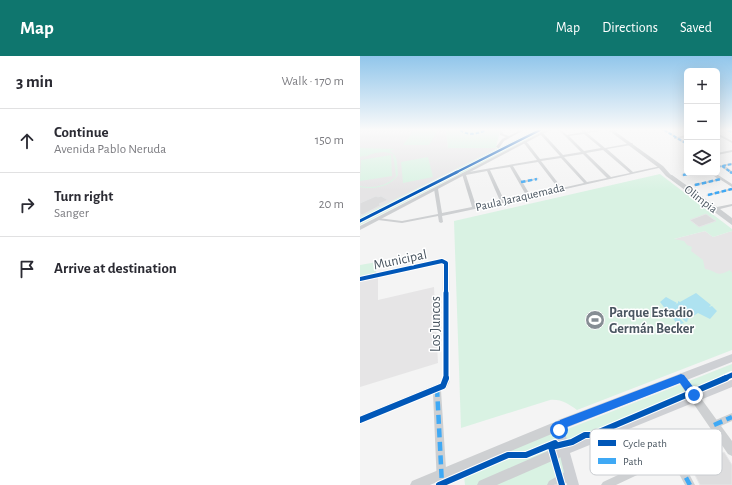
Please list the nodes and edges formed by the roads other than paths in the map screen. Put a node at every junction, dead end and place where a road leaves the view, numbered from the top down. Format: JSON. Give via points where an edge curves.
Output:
{"nodes":[{"id":1,"x":510,"y":150,"type":"edge"},
{"id":2,"x":531,"y":150,"type":"edge"},
{"id":3,"x":556,"y":150,"type":"edge"},
{"id":4,"x":597,"y":150,"type":"edge"},
{"id":5,"x":605,"y":150,"type":"edge"},
{"id":6,"x":637,"y":150,"type":"edge"},
{"id":7,"x":732,"y":150,"type":"edge"},
{"id":8,"x":584,"y":152,"type":"junction"},
{"id":9,"x":722,"y":153,"type":"edge"},
{"id":10,"x":562,"y":156,"type":"junction"},
{"id":11,"x":539,"y":161,"type":"junction"},
{"id":12,"x":732,"y":164,"type":"edge"},
{"id":13,"x":511,"y":166,"type":"junction"},
{"id":14,"x":720,"y":167,"type":"edge"},
{"id":15,"x":720,"y":167,"type":"edge"},
{"id":16,"x":661,"y":168,"type":"junction"},
{"id":17,"x":488,"y":170,"type":"junction"},
{"id":18,"x":732,"y":172,"type":"edge"},
{"id":19,"x":632,"y":173,"type":"junction"},
{"id":20,"x":464,"y":174,"type":"junction"},
{"id":21,"x":716,"y":176,"type":"edge"},
{"id":22,"x":609,"y":177,"type":"junction"},
{"id":23,"x":537,"y":179,"type":"dead end"},
{"id":24,"x":721,"y":179,"type":"junction"},
{"id":25,"x":521,"y":182,"type":"junction"},
{"id":26,"x":585,"y":182,"type":"junction"},
{"id":27,"x":696,"y":185,"type":"dead end"},
{"id":28,"x":560,"y":188,"type":"junction"},
{"id":29,"x":732,"y":188,"type":"edge"},
{"id":30,"x":436,"y":189,"type":"junction"},
{"id":31,"x":528,"y":195,"type":"junction"},
{"id":32,"x":708,"y":195,"type":"dead end"},
{"id":33,"x":503,"y":202,"type":"junction"},
{"id":34,"x":732,"y":205,"type":"edge"},
{"id":35,"x":726,"y":206,"type":"junction"},
{"id":36,"x":474,"y":208,"type":"junction"},
{"id":37,"x":716,"y":209,"type":"junction"},
{"id":38,"x":732,"y":211,"type":"edge"},
{"id":39,"x":440,"y":215,"type":"junction"},
{"id":40,"x":378,"y":220,"type":"junction"},
{"id":41,"x":732,"y":220,"type":"edge"},
{"id":42,"x":441,"y":222,"type":"dead end"},
{"id":43,"x":732,"y":223,"type":"edge"},
{"id":44,"x":360,"y":228,"type":"edge"},
{"id":45,"x":445,"y":261,"type":"joint"},
{"id":46,"x":360,"y":278,"type":"edge"},
{"id":47,"x":732,"y":358,"type":"edge"},
{"id":48,"x":681,"y":378,"type":"junction"},
{"id":49,"x":732,"y":382,"type":"edge"},
{"id":50,"x":440,"y":387,"type":"junction"},
{"id":51,"x":695,"y":397,"type":"junction"},
{"id":52,"x":732,"y":417,"type":"edge"},
{"id":53,"x":360,"y":420,"type":"edge"},
{"id":54,"x":562,"y":424,"type":"junction"},
{"id":55,"x":717,"y":428,"type":"joint"},
{"id":56,"x":616,"y":429,"type":"edge"},
{"id":57,"x":722,"y":435,"type":"edge"},
{"id":58,"x":590,"y":439,"type":"edge"},
{"id":59,"x":564,"y":450,"type":"junction"},
{"id":60,"x":732,"y":450,"type":"edge"},
{"id":61,"x":627,"y":475,"type":"edge"},
{"id":62,"x":684,"y":475,"type":"edge"},
{"id":63,"x":441,"y":480,"type":"edge"},
{"id":64,"x":571,"y":480,"type":"edge"},
{"id":65,"x":416,"y":485,"type":"edge"},
{"id":66,"x":483,"y":485,"type":"edge"},
{"id":67,"x":553,"y":485,"type":"edge"},
{"id":68,"x":606,"y":485,"type":"edge"},
{"id":69,"x":690,"y":485,"type":"edge"}],
"edges":[{"from":1,"to":20,"type":"street"},
{"from":2,"to":11,"type":"street"},
{"from":3,"to":10,"type":"street"},
{"from":4,"to":8,"type":"street"},
{"from":5,"to":19,"type":"street"},
{"from":6,"to":16,"type":"street","name":"Olimpia"},
{"from":7,"to":9,"type":"street"},
{"from":8,"to":10,"type":"street"},
{"from":8,"to":22,"type":"street"},
{"from":10,"to":11,"type":"street"},
{"from":10,"to":26,"type":"street"},
{"from":11,"to":13,"type":"street"},
{"from":11,"to":28,"type":"street"},
{"from":12,"to":14,"type":"street"},
{"from":13,"to":17,"type":"street"},
{"from":13,"to":25,"type":"street"},
{"from":15,"to":18,"type":"street"},
{"from":16,"to":19,"type":"street","name":"Paula Jaraquemada"},
{"from":16,"to":37,"type":"street","name":"Olimpia"},
{"from":17,"to":20,"type":"street"},
{"from":17,"to":33,"type":"street"},
{"from":19,"to":22,"type":"street","name":"Paula Jaraquemada"},
{"from":20,"to":30,"type":"street"},
{"from":20,"to":36,"type":"street"},
{"from":21,"to":24,"type":"street"},
{"from":22,"to":26,"type":"street","name":"Paula Jaraquemada"},
{"from":23,"to":25,"type":"street"},
{"from":24,"to":27,"type":"street"},
{"from":24,"to":29,"type":"street"},
{"from":25,"to":31,"type":"street"},
{"from":26,"to":28,"type":"street","name":"Paula Jaraquemada"},
{"from":28,"to":31,"type":"street","name":"Paula Jaraquemada"},
{"from":29,"to":32,"type":"street"},
{"from":30,"to":39,"type":"street"},
{"from":30,"to":40,"type":"street"},
{"from":31,"to":33,"type":"street","name":"Paula Jaraquemada"},
{"from":33,"to":36,"type":"street","name":"Paula Jaraquemada"},
{"from":34,"to":35,"type":"street"},
{"from":35,"to":37,"type":"street"},
{"from":35,"to":38,"type":"street"},
{"from":36,"to":39,"type":"street","name":"Paula Jaraquemada"},
{"from":37,"to":41,"type":"street","name":"Olimpia"},
{"from":37,"to":43,"type":"street","name":"Olimpia"},
{"from":39,"to":40,"type":"street","name":"Paula Jaraquemada","via":[[402,222]]},
{"from":39,"to":42,"type":"street"},
{"from":40,"to":44,"type":"street"},
{"from":45,"to":46,"type":"street","name":"Municipal"},
{"from":45,"to":50,"type":"street","name":"Los Juncos","via":[[446,381]]},
{"from":47,"to":48,"type":"main road"},
{"from":48,"to":51,"type":"street"},
{"from":48,"to":54,"type":"main road"},
{"from":49,"to":51,"type":"main road"},
{"from":50,"to":53,"type":"street"},
{"from":50,"to":63,"type":"street","name":"Los Juncos"},
{"from":51,"to":55,"type":"street"},
{"from":51,"to":56,"type":"main road"},
{"from":52,"to":55,"type":"street"},
{"from":54,"to":59,"type":"main road","via":[[559,430]]},
{"from":54,"to":63,"type":"street"},
{"from":57,"to":60,"type":"street"},
{"from":58,"to":59,"type":"main road"},
{"from":59,"to":64,"type":"main road"},
{"from":59,"to":66,"type":"street"},
{"from":61,"to":68,"type":"street"},
{"from":62,"to":69,"type":"street"},
{"from":63,"to":65,"type":"street"},
{"from":64,"to":67,"type":"street"}]}
